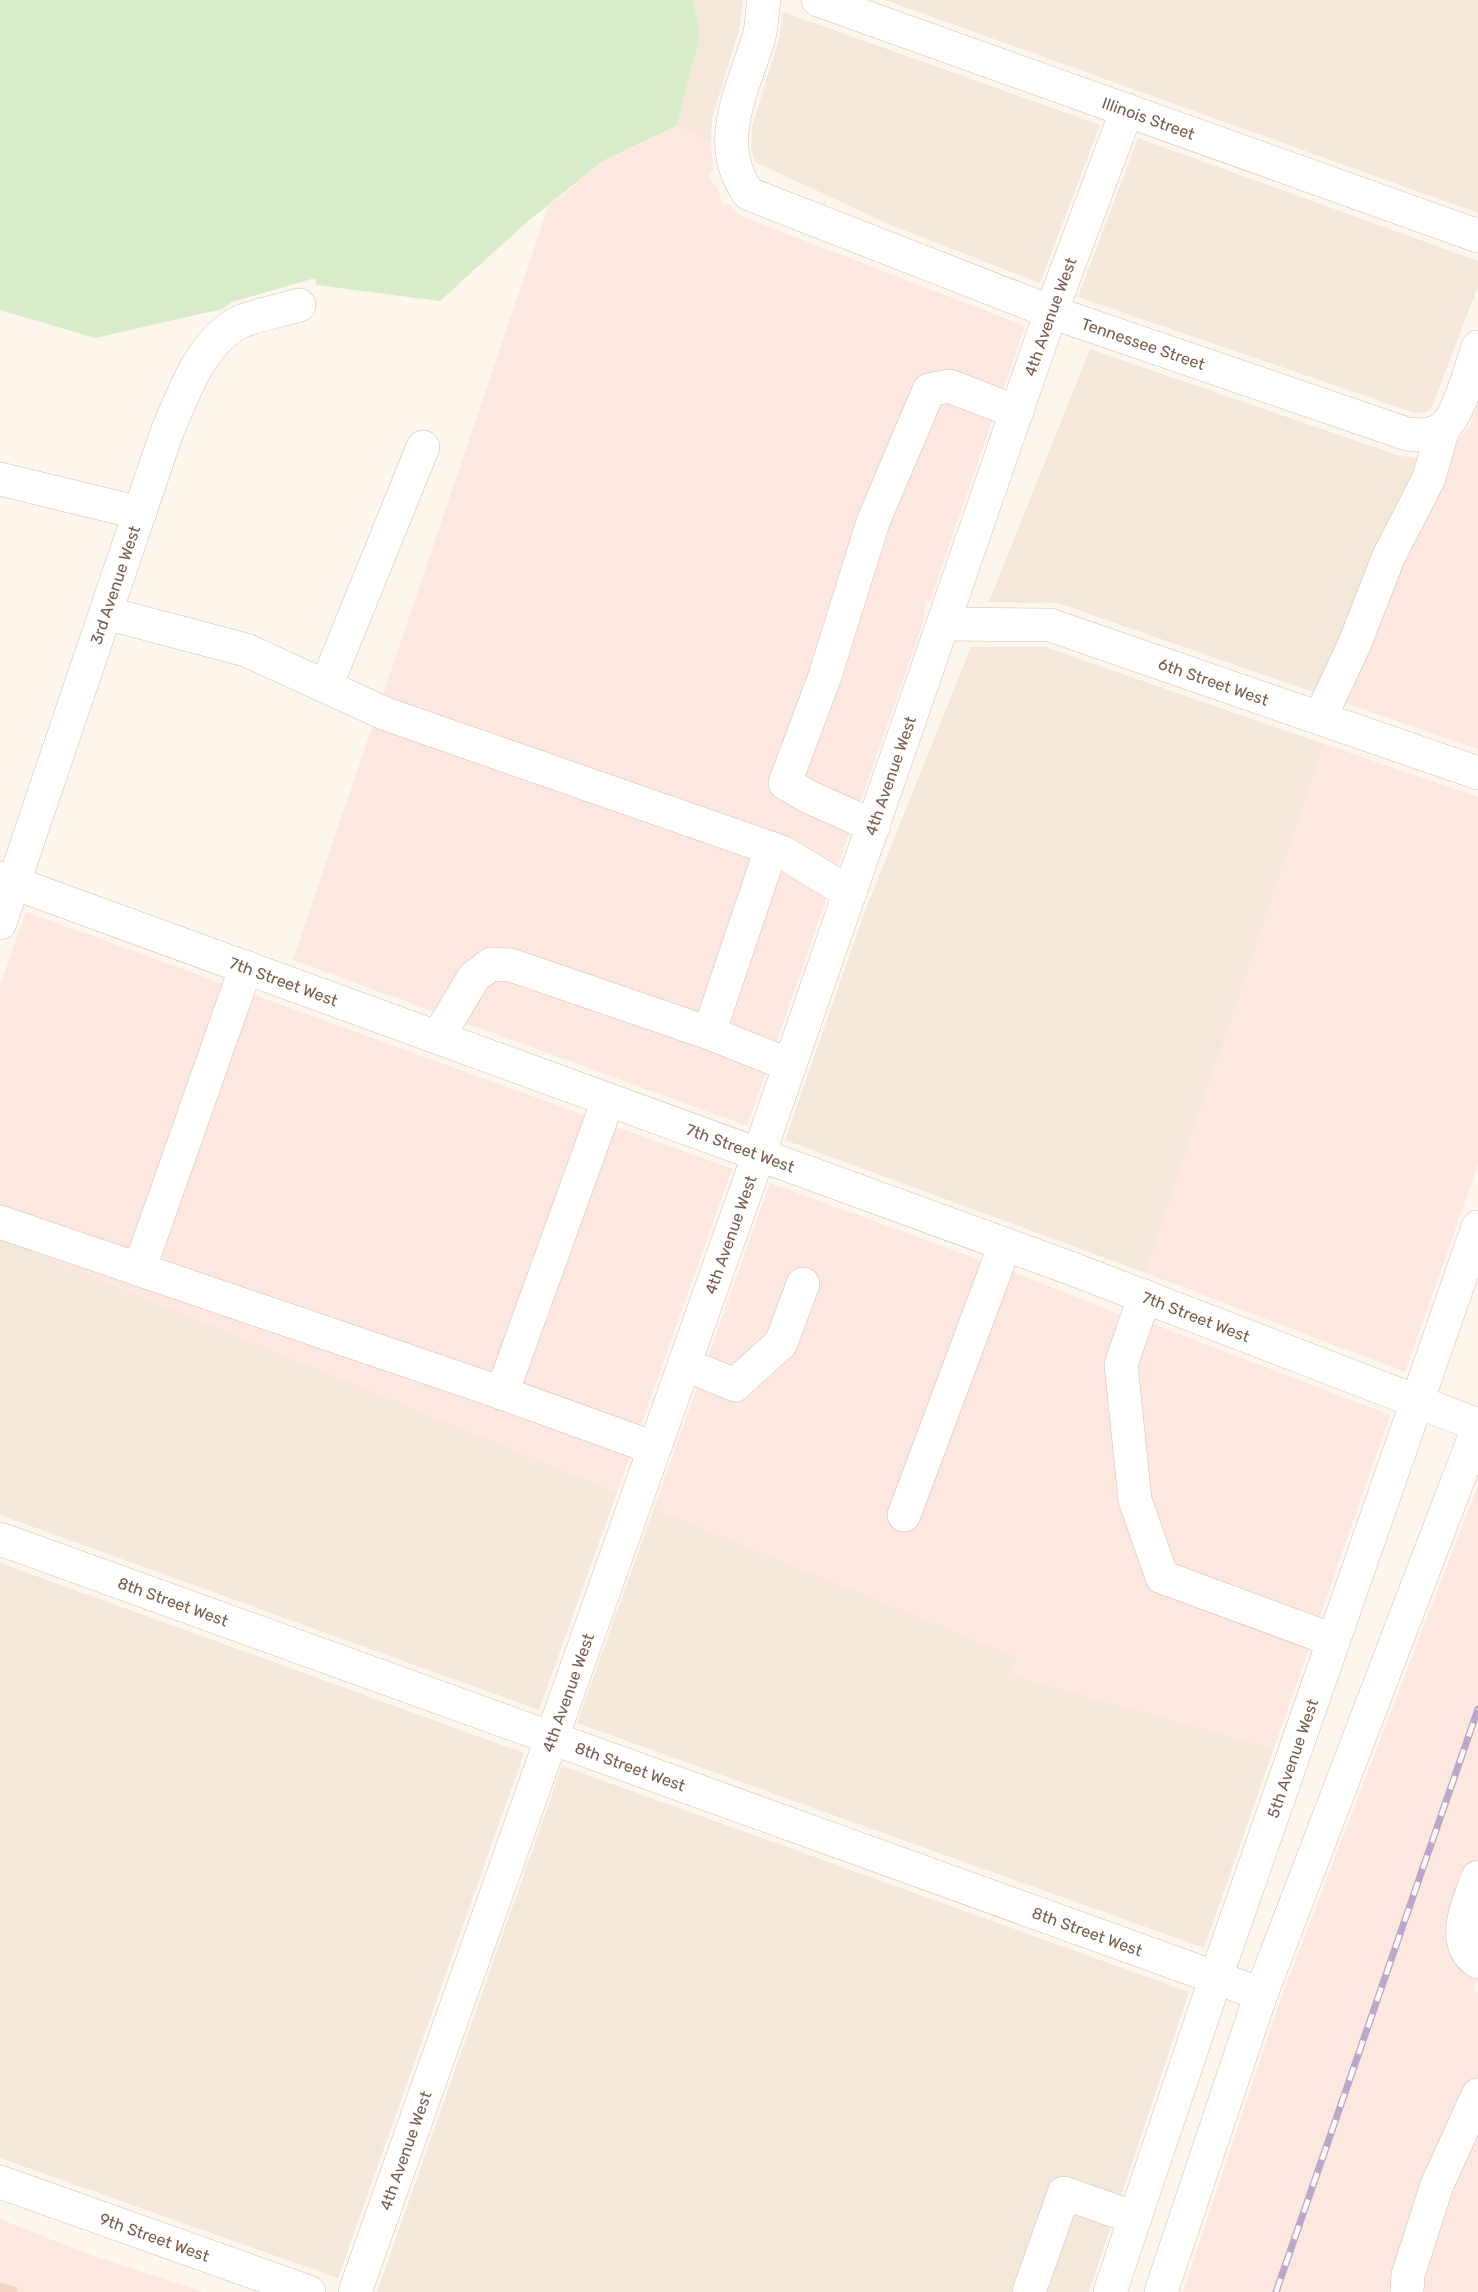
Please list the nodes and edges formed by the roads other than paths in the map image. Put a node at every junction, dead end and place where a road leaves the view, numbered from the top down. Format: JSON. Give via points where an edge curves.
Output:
{"nodes":[{"id":1,"x":764,"y":0,"type":"edge"},
{"id":2,"x":818,"y":0,"type":"edge"},
{"id":3,"x":1127,"y":110,"type":"junction"},
{"id":4,"x":1478,"y":237,"type":"edge"},
{"id":5,"x":299,"y":305,"type":"dead end"},
{"id":6,"x":1051,"y":312,"type":"junction"},
{"id":7,"x":1478,"y":347,"type":"edge"},
{"id":8,"x":1017,"y":412,"type":"junction"},
{"id":9,"x":1443,"y":428,"type":"junction"},
{"id":10,"x":423,"y":447,"type":"dead end"},
{"id":11,"x":0,"y":479,"type":"edge"},
{"id":12,"x":140,"y":513,"type":"junction"},
{"id":13,"x":106,"y":613,"type":"junction"},
{"id":14,"x":944,"y":624,"type":"junction"},
{"id":15,"x":326,"y":686,"type":"junction"},
{"id":16,"x":1320,"y":718,"type":"junction"},
{"id":17,"x":1478,"y":773,"type":"edge"},
{"id":18,"x":874,"y":826,"type":"junction"},
{"id":19,"x":771,"y":849,"type":"junction"},
{"id":20,"x":7,"y":880,"type":"edge"},
{"id":21,"x":850,"y":893,"type":"junction"},
{"id":22,"x":0,"y":923,"type":"edge"},
{"id":23,"x":246,"y":967,"type":"junction"},
{"id":24,"x":709,"y":1033,"type":"junction"},
{"id":25,"x":438,"y":1037,"type":"junction"},
{"id":26,"x":790,"y":1065,"type":"junction"},
{"id":27,"x":608,"y":1100,"type":"junction"},
{"id":28,"x":759,"y":1154,"type":"junction"},
{"id":29,"x":0,"y":1222,"type":"edge"},
{"id":30,"x":1478,"y":1227,"type":"edge"},
{"id":31,"x":1005,"y":1245,"type":"junction"},
{"id":32,"x":140,"y":1270,"type":"junction"},
{"id":33,"x":803,"y":1284,"type":"dead end"},
{"id":34,"x":1144,"y":1296,"type":"junction"},
{"id":35,"x":684,"y":1364,"type":"junction"},
{"id":36,"x":502,"y":1393,"type":"junction"},
{"id":37,"x":1417,"y":1401,"type":"junction"},
{"id":38,"x":1478,"y":1426,"type":"edge"},
{"id":39,"x":654,"y":1448,"type":"junction"},
{"id":40,"x":904,"y":1515,"type":"dead end"},
{"id":41,"x":0,"y":1539,"type":"edge"},
{"id":42,"x":1333,"y":1640,"type":"junction"},
{"id":43,"x":550,"y":1738,"type":"junction"},
{"id":44,"x":1478,"y":1877,"type":"edge"},
{"id":45,"x":1478,"y":1962,"type":"edge"},
{"id":46,"x":1216,"y":1977,"type":"junction"},
{"id":47,"x":1261,"y":1994,"type":"junction"},
{"id":48,"x":1478,"y":2094,"type":"edge"},
{"id":49,"x":0,"y":2182,"type":"edge"},
{"id":50,"x":1135,"y":2218,"type":"junction"},
{"id":51,"x":309,"y":2292,"type":"edge"},
{"id":52,"x":355,"y":2292,"type":"edge"},
{"id":53,"x":1029,"y":2292,"type":"edge"},
{"id":54,"x":1110,"y":2292,"type":"edge"},
{"id":55,"x":1161,"y":2292,"type":"edge"},
{"id":56,"x":1407,"y":2292,"type":"edge"}],
"edges":[{"from":1,"to":6,"type":"street","name":"Tennessee Street","via":[[760,33],[732,124],[730,154],[737,178],[749,194]]},
{"from":2,"to":3,"type":"street","name":"Illinois Street"},
{"from":3,"to":4,"type":"street","name":"Illinois Street"},
{"from":3,"to":6,"type":"street","name":"4th Avenue West"},
{"from":5,"to":12,"type":"street","name":"3rd Avenue West","via":[[237,324],[210,348],[191,378],[167,432]]},
{"from":6,"to":8,"type":"street","name":"4th Avenue West"},
{"from":6,"to":9,"type":"street","name":"Tennessee Street","via":[[1407,434],[1425,436]]},
{"from":7,"to":9,"type":"street","via":[[1454,413]]},
{"from":8,"to":14,"type":"street","name":"4th Avenue West"},
{"from":8,"to":18,"type":"street","via":[[949,386],[928,390],[873,522],[825,676],[785,783]]},
{"from":9,"to":16,"type":"street","via":[[1429,478],[1388,558],[1356,643]]},
{"from":10,"to":15,"type":"street"},
{"from":11,"to":12,"type":"street"},
{"from":12,"to":13,"type":"street","name":"3rd Avenue West"},
{"from":13,"to":15,"type":"street","via":[[246,650]]},
{"from":13,"to":20,"type":"street","name":"3rd Avenue West"},
{"from":14,"to":16,"type":"street","name":"6th Street West","via":[[1050,625]]},
{"from":14,"to":18,"type":"street","name":"4th Avenue West"},
{"from":15,"to":19,"type":"street","via":[[386,714]]},
{"from":16,"to":17,"type":"street","name":"6th Street West"},
{"from":18,"to":21,"type":"street","name":"4th Avenue West"},
{"from":19,"to":21,"type":"street"},
{"from":19,"to":24,"type":"street"},
{"from":20,"to":22,"type":"street","name":"3rd Avenue West"},
{"from":20,"to":23,"type":"street","name":"7th Street West"},
{"from":21,"to":26,"type":"street","name":"4th Avenue West"},
{"from":23,"to":25,"type":"street","name":"7th Street West"},
{"from":23,"to":32,"type":"street"},
{"from":24,"to":25,"type":"street","via":[[511,965],[490,964],[474,977]]},
{"from":24,"to":26,"type":"street"},
{"from":25,"to":27,"type":"street","name":"7th Street West"},
{"from":26,"to":28,"type":"street","name":"4th Avenue West"},
{"from":27,"to":28,"type":"street","name":"7th Street West"},
{"from":27,"to":36,"type":"street"},
{"from":28,"to":31,"type":"street","name":"7th Street West"},
{"from":28,"to":35,"type":"street","name":"4th Avenue West"},
{"from":29,"to":32,"type":"street"},
{"from":30,"to":37,"type":"street","name":"5th Avenue West"},
{"from":31,"to":34,"type":"street","name":"7th Street West"},
{"from":31,"to":40,"type":"street"},
{"from":32,"to":36,"type":"street"},
{"from":33,"to":35,"type":"street","via":[[781,1343],[735,1385]]},
{"from":34,"to":37,"type":"street","name":"7th Street West"},
{"from":34,"to":42,"type":"street","via":[[1121,1364],[1135,1500],[1162,1577]]},
{"from":35,"to":39,"type":"street","name":"4th Avenue West"},
{"from":36,"to":39,"type":"street"},
{"from":37,"to":38,"type":"street","name":"7th Street West"},
{"from":37,"to":42,"type":"street","name":"5th Avenue West"},
{"from":38,"to":47,"type":"street"},
{"from":39,"to":43,"type":"street","name":"4th Avenue West"},
{"from":41,"to":43,"type":"street","name":"8th Street West"},
{"from":42,"to":46,"type":"street","name":"5th Avenue West"},
{"from":43,"to":46,"type":"street","name":"8th Street West"},
{"from":43,"to":52,"type":"street","name":"4th Avenue West"},
{"from":44,"to":45,"type":"street","via":[[1461,1938],[1469,1956]]},
{"from":46,"to":47,"type":"street","name":"8th Street West"},
{"from":46,"to":50,"type":"street","name":"5th Avenue West"},
{"from":47,"to":55,"type":"street"},
{"from":48,"to":56,"type":"street","via":[[1437,2186],[1408,2275]]},
{"from":49,"to":51,"type":"street","name":"9th Street West"},
{"from":50,"to":53,"type":"street","via":[[1064,2193]]},
{"from":50,"to":54,"type":"street","name":"5th Avenue West"}]}
